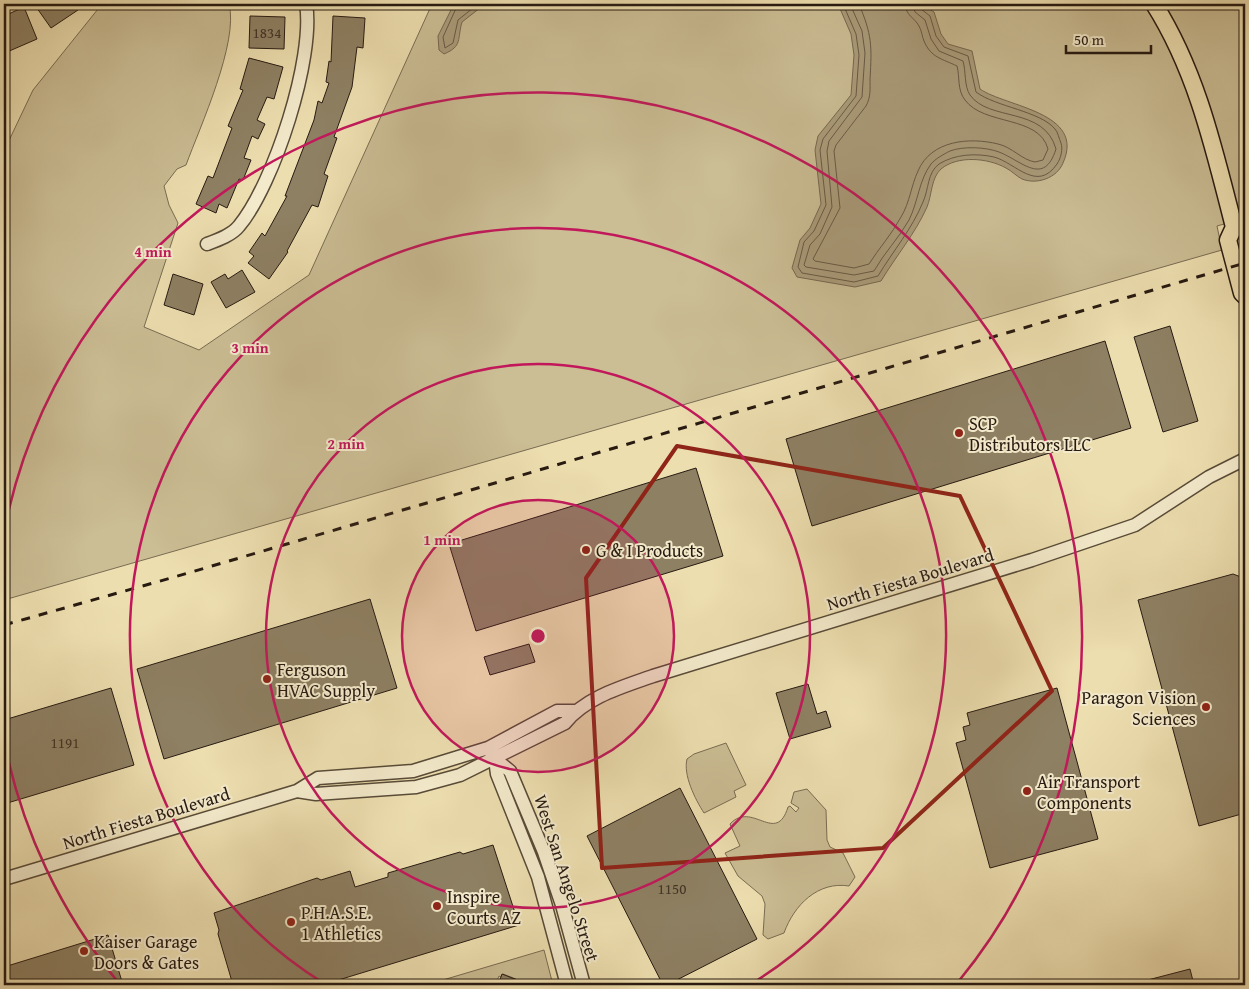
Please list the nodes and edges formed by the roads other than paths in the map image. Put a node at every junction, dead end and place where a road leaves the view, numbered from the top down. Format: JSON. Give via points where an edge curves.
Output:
{"nodes":[{"id":1,"x":306,"y":4,"type":"edge"},
{"id":2,"x":1154,"y":4,"type":"edge"},
{"id":3,"x":1242,"y":228,"type":"edge"},
{"id":4,"x":207,"y":244,"type":"dead end"},
{"id":5,"x":1245,"y":296,"type":"edge"},
{"id":6,"x":1245,"y":459,"type":"edge"},
{"id":7,"x":492,"y":754,"type":"junction"},
{"id":8,"x":4,"y":879,"type":"edge"},
{"id":9,"x":567,"y":985,"type":"edge"},
{"id":10,"x":584,"y":985,"type":"edge"}],
"edges":[{"from":1,"to":4,"type":"street","via":[[306,49],[299,89],[270,171],[252,208],[238,227]]},
{"from":2,"to":3,"type":"main road","via":[[1187,64]]},
{"from":3,"to":5,"type":"main road","via":[[1228,240]]},
{"from":6,"to":7,"type":"street","name":"North Fiesta Boulevard","via":[[1209,477],[1135,525],[1032,560],[653,676],[612,691],[575,711],[565,723]]},
{"from":7,"to":8,"type":"street","name":"North Fiesta Boulevard","via":[[460,775],[416,787],[316,794],[297,791]]},
{"from":7,"to":9,"type":"street","name":"West San Angelo Street","via":[[538,877]]},
{"from":7,"to":10,"type":"street","name":"West San Angelo Street","via":[[510,771],[544,852]]}]}
